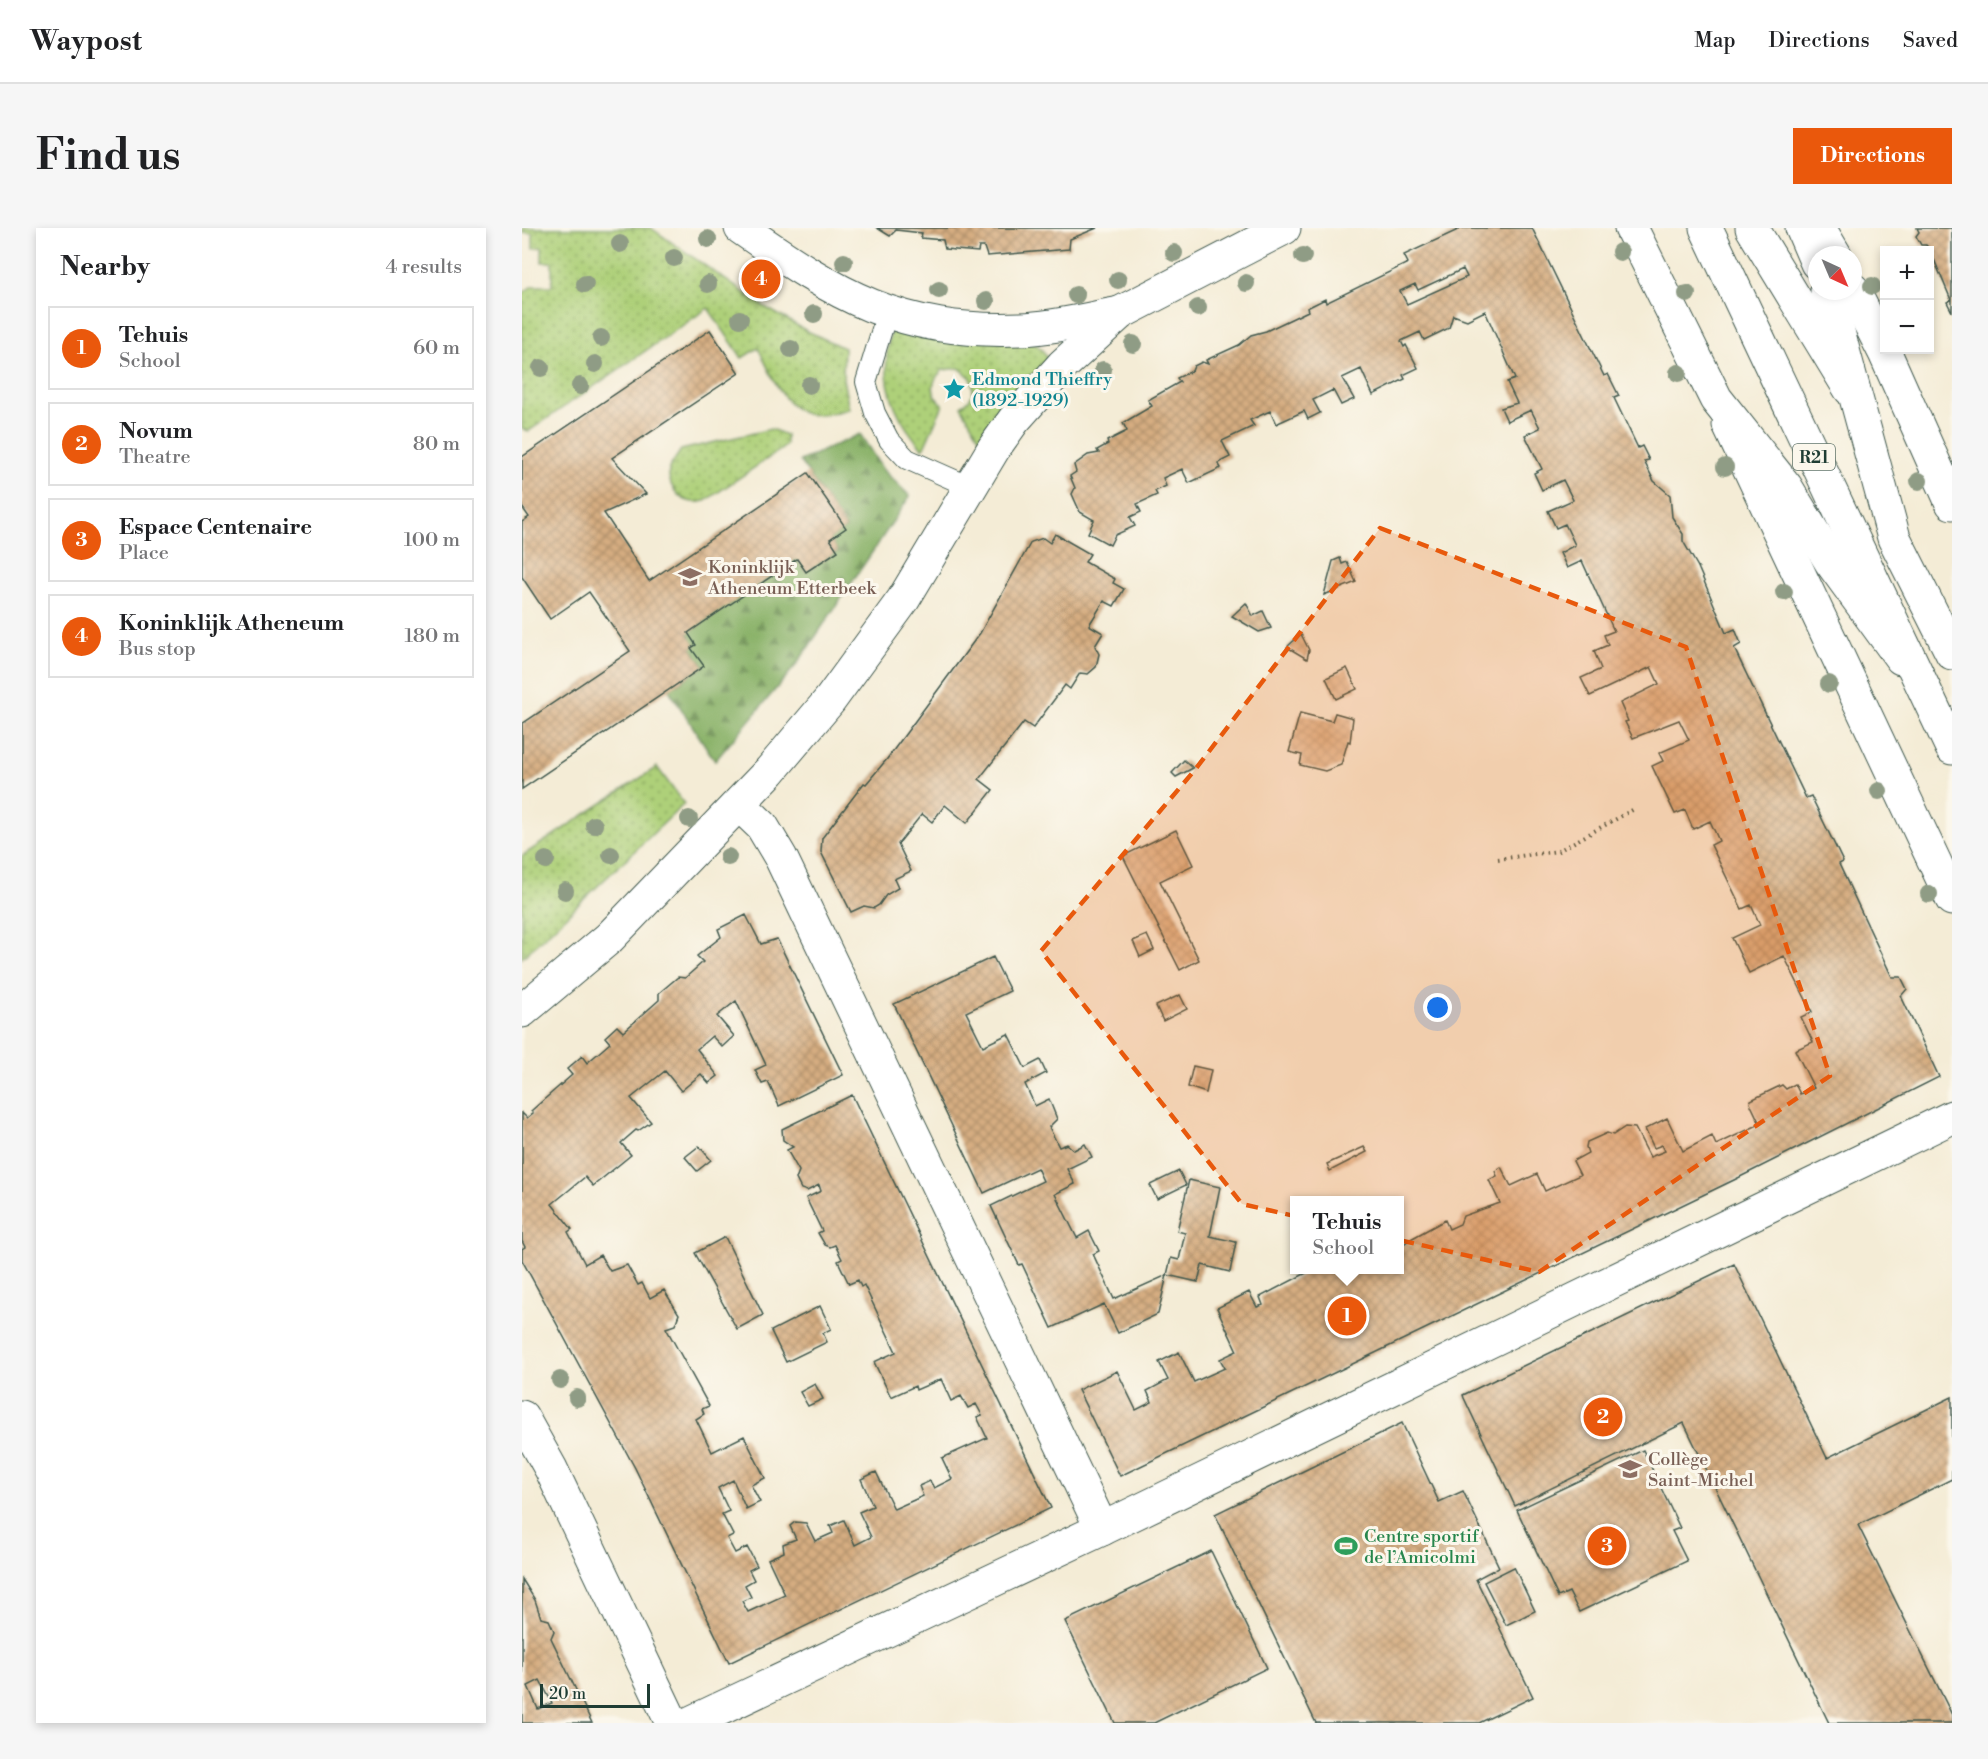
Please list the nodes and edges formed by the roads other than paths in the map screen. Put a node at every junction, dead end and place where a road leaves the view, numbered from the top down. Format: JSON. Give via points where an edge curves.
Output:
{"nodes":[{"id":1,"x":741,"y":228,"type":"edge"},
{"id":2,"x":1284,"y":228,"type":"edge"},
{"id":3,"x":1631,"y":228,"type":"edge"},
{"id":4,"x":1706,"y":228,"type":"edge"},
{"id":5,"x":1752,"y":228,"type":"edge"},
{"id":6,"x":1802,"y":228,"type":"edge"},
{"id":7,"x":1819,"y":228,"type":"edge"},
{"id":8,"x":1810,"y":246,"type":"edge"},
{"id":9,"x":1830,"y":246,"type":"edge"},
{"id":10,"x":1829,"y":300,"type":"edge"},
{"id":11,"x":1858,"y":300,"type":"edge"},
{"id":12,"x":888,"y":313,"type":"junction"},
{"id":13,"x":1120,"y":313,"type":"junction"},
{"id":14,"x":1043,"y":326,"type":"junction"},
{"id":15,"x":1063,"y":365,"type":"junction"},
{"id":16,"x":1854,"y":396,"type":"junction"},
{"id":17,"x":1716,"y":399,"type":"junction"},
{"id":18,"x":970,"y":487,"type":"junction"},
{"id":19,"x":1952,"y":503,"type":"edge"},
{"id":20,"x":1952,"y":653,"type":"edge"},
{"id":21,"x":1921,"y":687,"type":"junction"},
{"id":22,"x":1951,"y":751,"type":"edge"},
{"id":23,"x":739,"y":804,"type":"junction"},
{"id":24,"x":1952,"y":899,"type":"edge"},
{"id":25,"x":522,"y":1011,"type":"edge"},
{"id":26,"x":1952,"y":1117,"type":"edge"},
{"id":27,"x":522,"y":1417,"type":"edge"},
{"id":28,"x":1102,"y":1528,"type":"junction"},
{"id":29,"x":672,"y":1723,"type":"edge"},
{"id":30,"x":690,"y":1723,"type":"edge"}],
"edges":[{"from":1,"to":12,"type":"street","via":[[811,277]]},
{"from":2,"to":13,"type":"street"},
{"from":3,"to":17,"type":"street"},
{"from":4,"to":21,"type":"street","number":"R21"},
{"from":5,"to":16,"type":"street"},
{"from":6,"to":8,"type":"street"},
{"from":7,"to":9,"type":"street"},
{"from":10,"to":16,"type":"street"},
{"from":11,"to":19,"type":"street"},
{"from":12,"to":14,"type":"street","via":[[976,330]]},
{"from":12,"to":18,"type":"lane","via":[[866,382],[875,413],[889,440],[907,459]]},
{"from":13,"to":14,"type":"street"},
{"from":13,"to":15,"type":"street"},
{"from":14,"to":15,"type":"street","via":[[1058,330],[1064,338],[1068,354]]},
{"from":15,"to":18,"type":"street","via":[[1014,420]]},
{"from":16,"to":20,"type":"street","via":[[1894,538]]},
{"from":17,"to":21,"type":"street","via":[[1786,487],[1831,562]]},
{"from":17,"to":24,"type":"street"},
{"from":18,"to":23,"type":"street","via":[[872,645],[815,718]]},
{"from":21,"to":22,"type":"street","number":"R21"},
{"from":23,"to":25,"type":"street","via":[[609,938]]},
{"from":23,"to":28,"type":"street","via":[[762,826],[781,858]]},
{"from":26,"to":28,"type":"street"},
{"from":27,"to":29,"type":"street","via":[[551,1469]]},
{"from":28,"to":30,"type":"street"}]}
